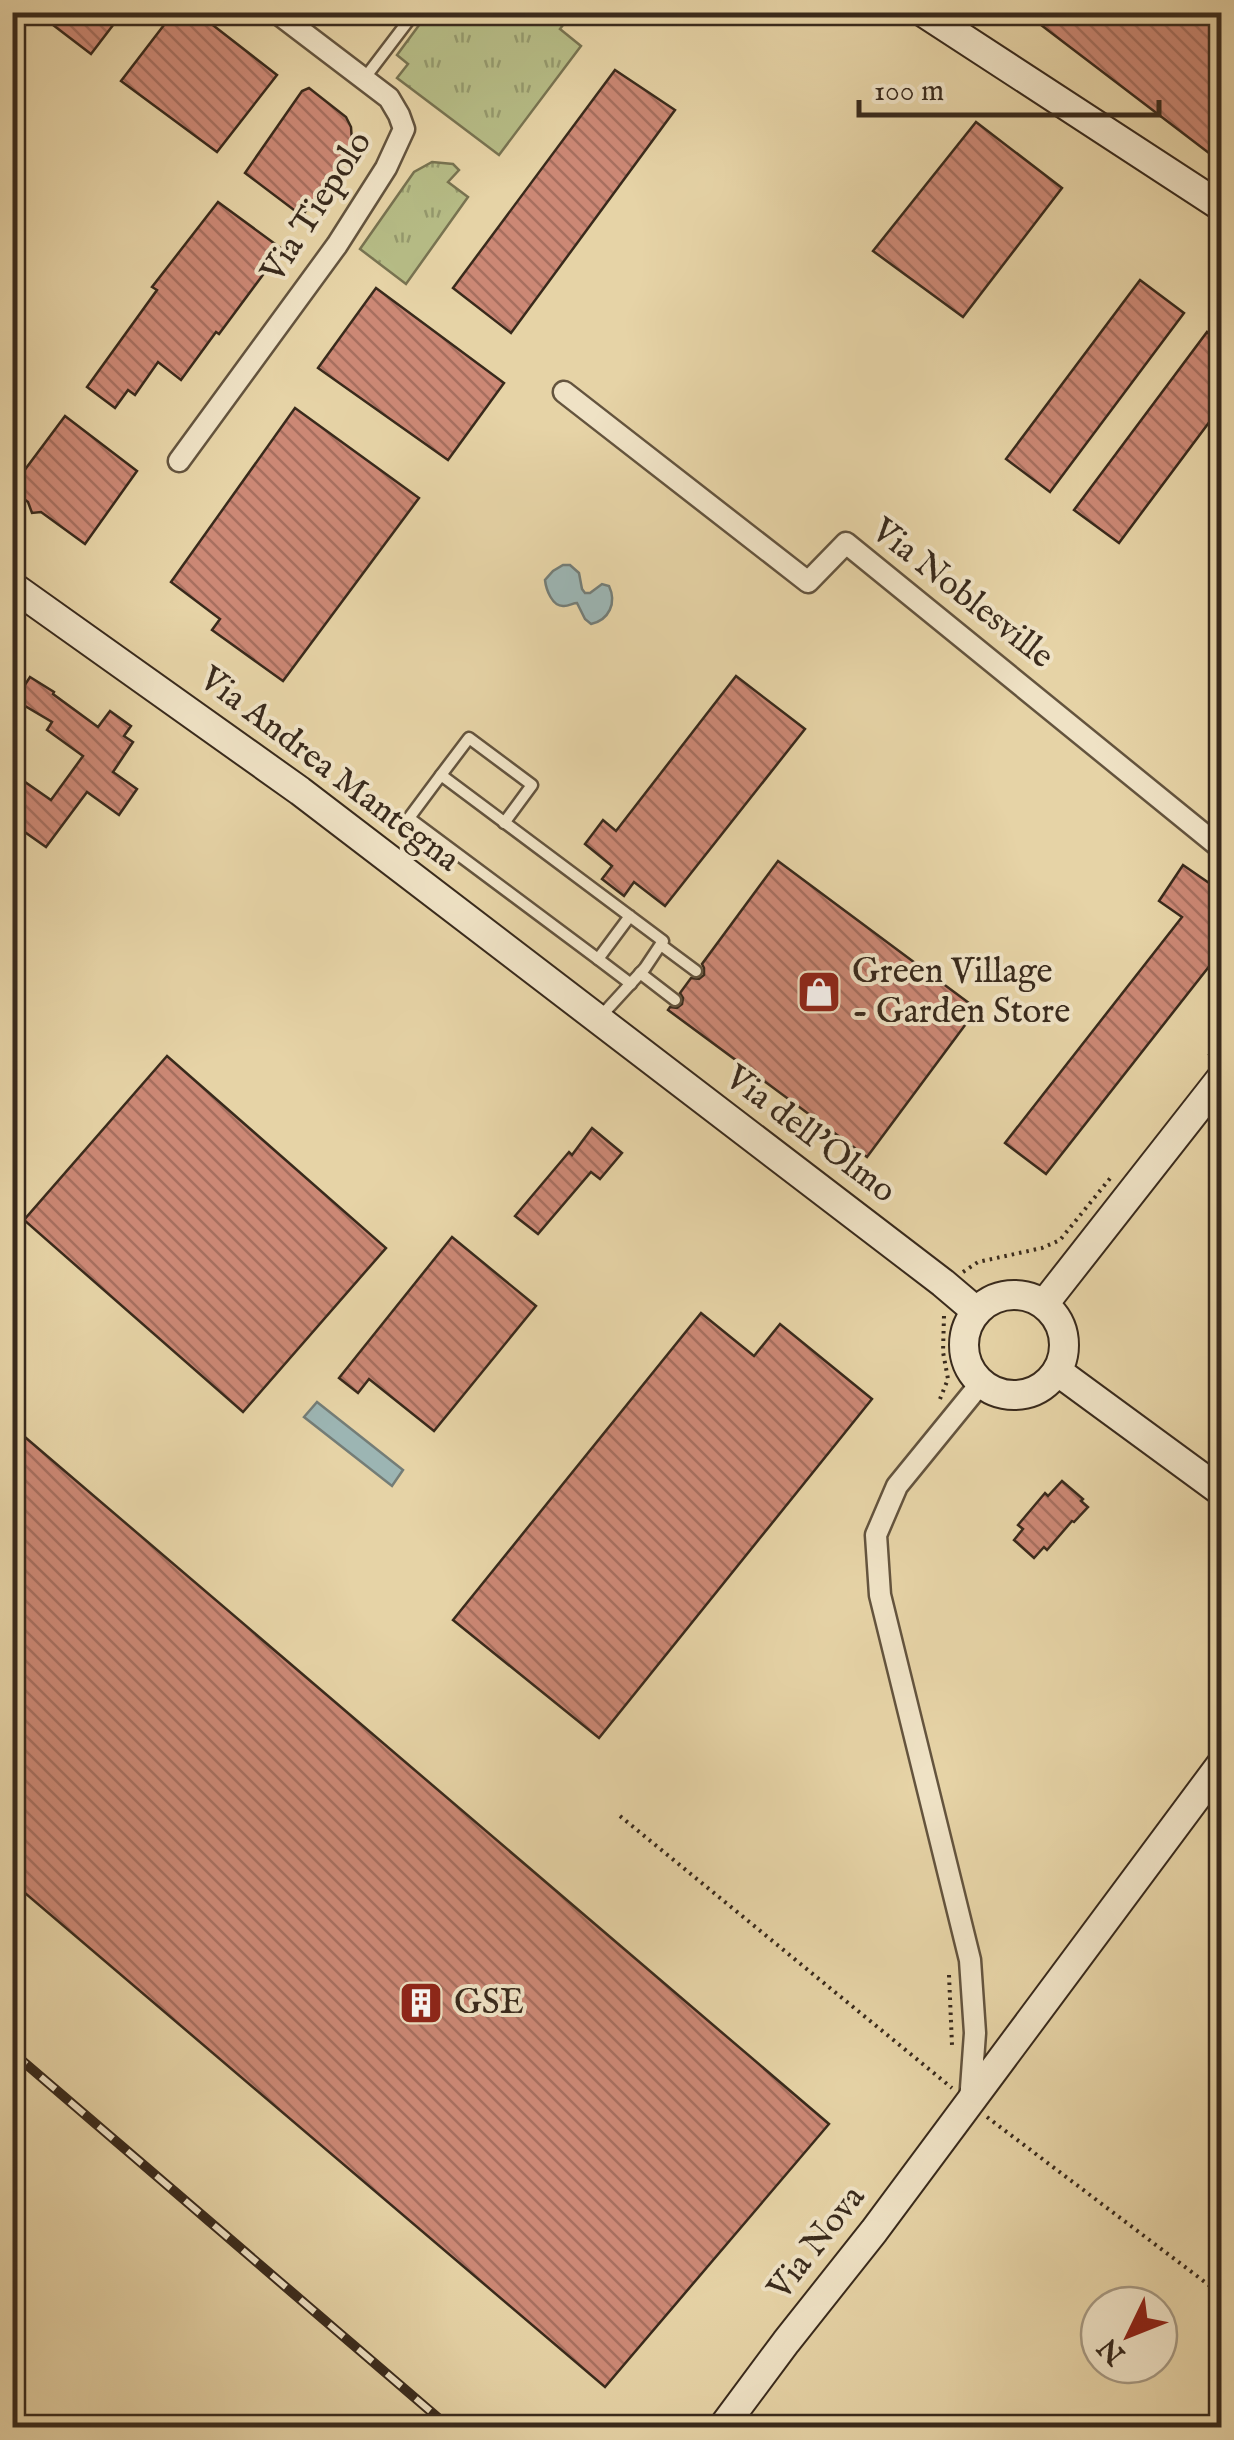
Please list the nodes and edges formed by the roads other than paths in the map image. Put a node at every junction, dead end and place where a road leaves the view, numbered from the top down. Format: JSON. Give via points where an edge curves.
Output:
{"nodes":[{"id":1,"x":276,"y":12,"type":"edge"},
{"id":2,"x":415,"y":12,"type":"edge"},
{"id":3,"x":923,"y":12,"type":"edge"},
{"id":4,"x":364,"y":78,"type":"junction"},
{"id":5,"x":1222,"y":207,"type":"edge"},
{"id":6,"x":564,"y":392,"type":"dead end"},
{"id":7,"x":179,"y":462,"type":"dead end"},
{"id":8,"x":12,"y":586,"type":"edge"},
{"id":9,"x":441,"y":776,"type":"junction"},
{"id":10,"x":504,"y":822,"type":"junction"},
{"id":11,"x":1222,"y":849,"type":"edge"},
{"id":12,"x":630,"y":916,"type":"junction"},
{"id":13,"x":661,"y":945,"type":"junction"},
{"id":14,"x":598,"y":959,"type":"junction"},
{"id":15,"x":696,"y":972,"type":"dead end"},
{"id":16,"x":640,"y":973,"type":"junction"},
{"id":17,"x":631,"y":984,"type":"junction"},
{"id":18,"x":676,"y":1000,"type":"dead end"},
{"id":19,"x":597,"y":1020,"type":"junction"},
{"id":20,"x":1215,"y":1066,"type":"edge"},
{"id":21,"x":1044,"y":1304,"type":"junction"},
{"id":22,"x":976,"y":1311,"type":"junction"},
{"id":23,"x":1057,"y":1371,"type":"junction"},
{"id":24,"x":981,"y":1383,"type":"junction"},
{"id":25,"x":1222,"y":1492,"type":"edge"},
{"id":26,"x":1222,"y":1764,"type":"edge"},
{"id":27,"x":962,"y":2097,"type":"junction"},
{"id":28,"x":722,"y":2428,"type":"edge"}],
"edges":[{"from":1,"to":4,"type":"street","name":"Via Tiepolo"},
{"from":2,"to":4,"type":"lane"},
{"from":3,"to":5,"type":"main road"},
{"from":4,"to":7,"type":"street","name":"Via Tiepolo","via":[[389,98],[404,129],[386,168]]},
{"from":6,"to":11,"type":"street","name":"Via Noblesville","via":[[808,582],[846,542]]},
{"from":8,"to":19,"type":"main road","name":"Via Andrea Mantegna","via":[[300,791]]},
{"from":9,"to":10,"type":"lane"},
{"from":9,"to":10,"type":"lane","via":[[469,738],[532,785]]},
{"from":9,"to":14,"type":"lane","via":[[409,818]]},
{"from":10,"to":12,"type":"lane"},
{"from":12,"to":13,"type":"lane"},
{"from":12,"to":14,"type":"lane"},
{"from":13,"to":15,"type":"lane"},
{"from":13,"to":16,"type":"lane"},
{"from":14,"to":17,"type":"lane"},
{"from":16,"to":17,"type":"lane"},
{"from":16,"to":18,"type":"lane"},
{"from":17,"to":19,"type":"lane"},
{"from":19,"to":22,"type":"main road","name":"Via dell'Olmo"},
{"from":20,"to":21,"type":"main road"},
{"from":21,"to":22,"type":"main road","via":[[1003,1295]]},
{"from":21,"to":23,"type":"main road","via":[[1064,1335]]},
{"from":22,"to":24,"type":"main road","via":[[963,1348]]},
{"from":23,"to":24,"type":"main road","via":[[1022,1395]]},
{"from":23,"to":25,"type":"main road"},
{"from":24,"to":27,"type":"street","via":[[897,1486],[876,1536],[880,1595],[970,1960],[976,2033]]},
{"from":26,"to":27,"type":"main road","name":"Via Nova"},
{"from":27,"to":28,"type":"main road","name":"Via Nova"}]}
